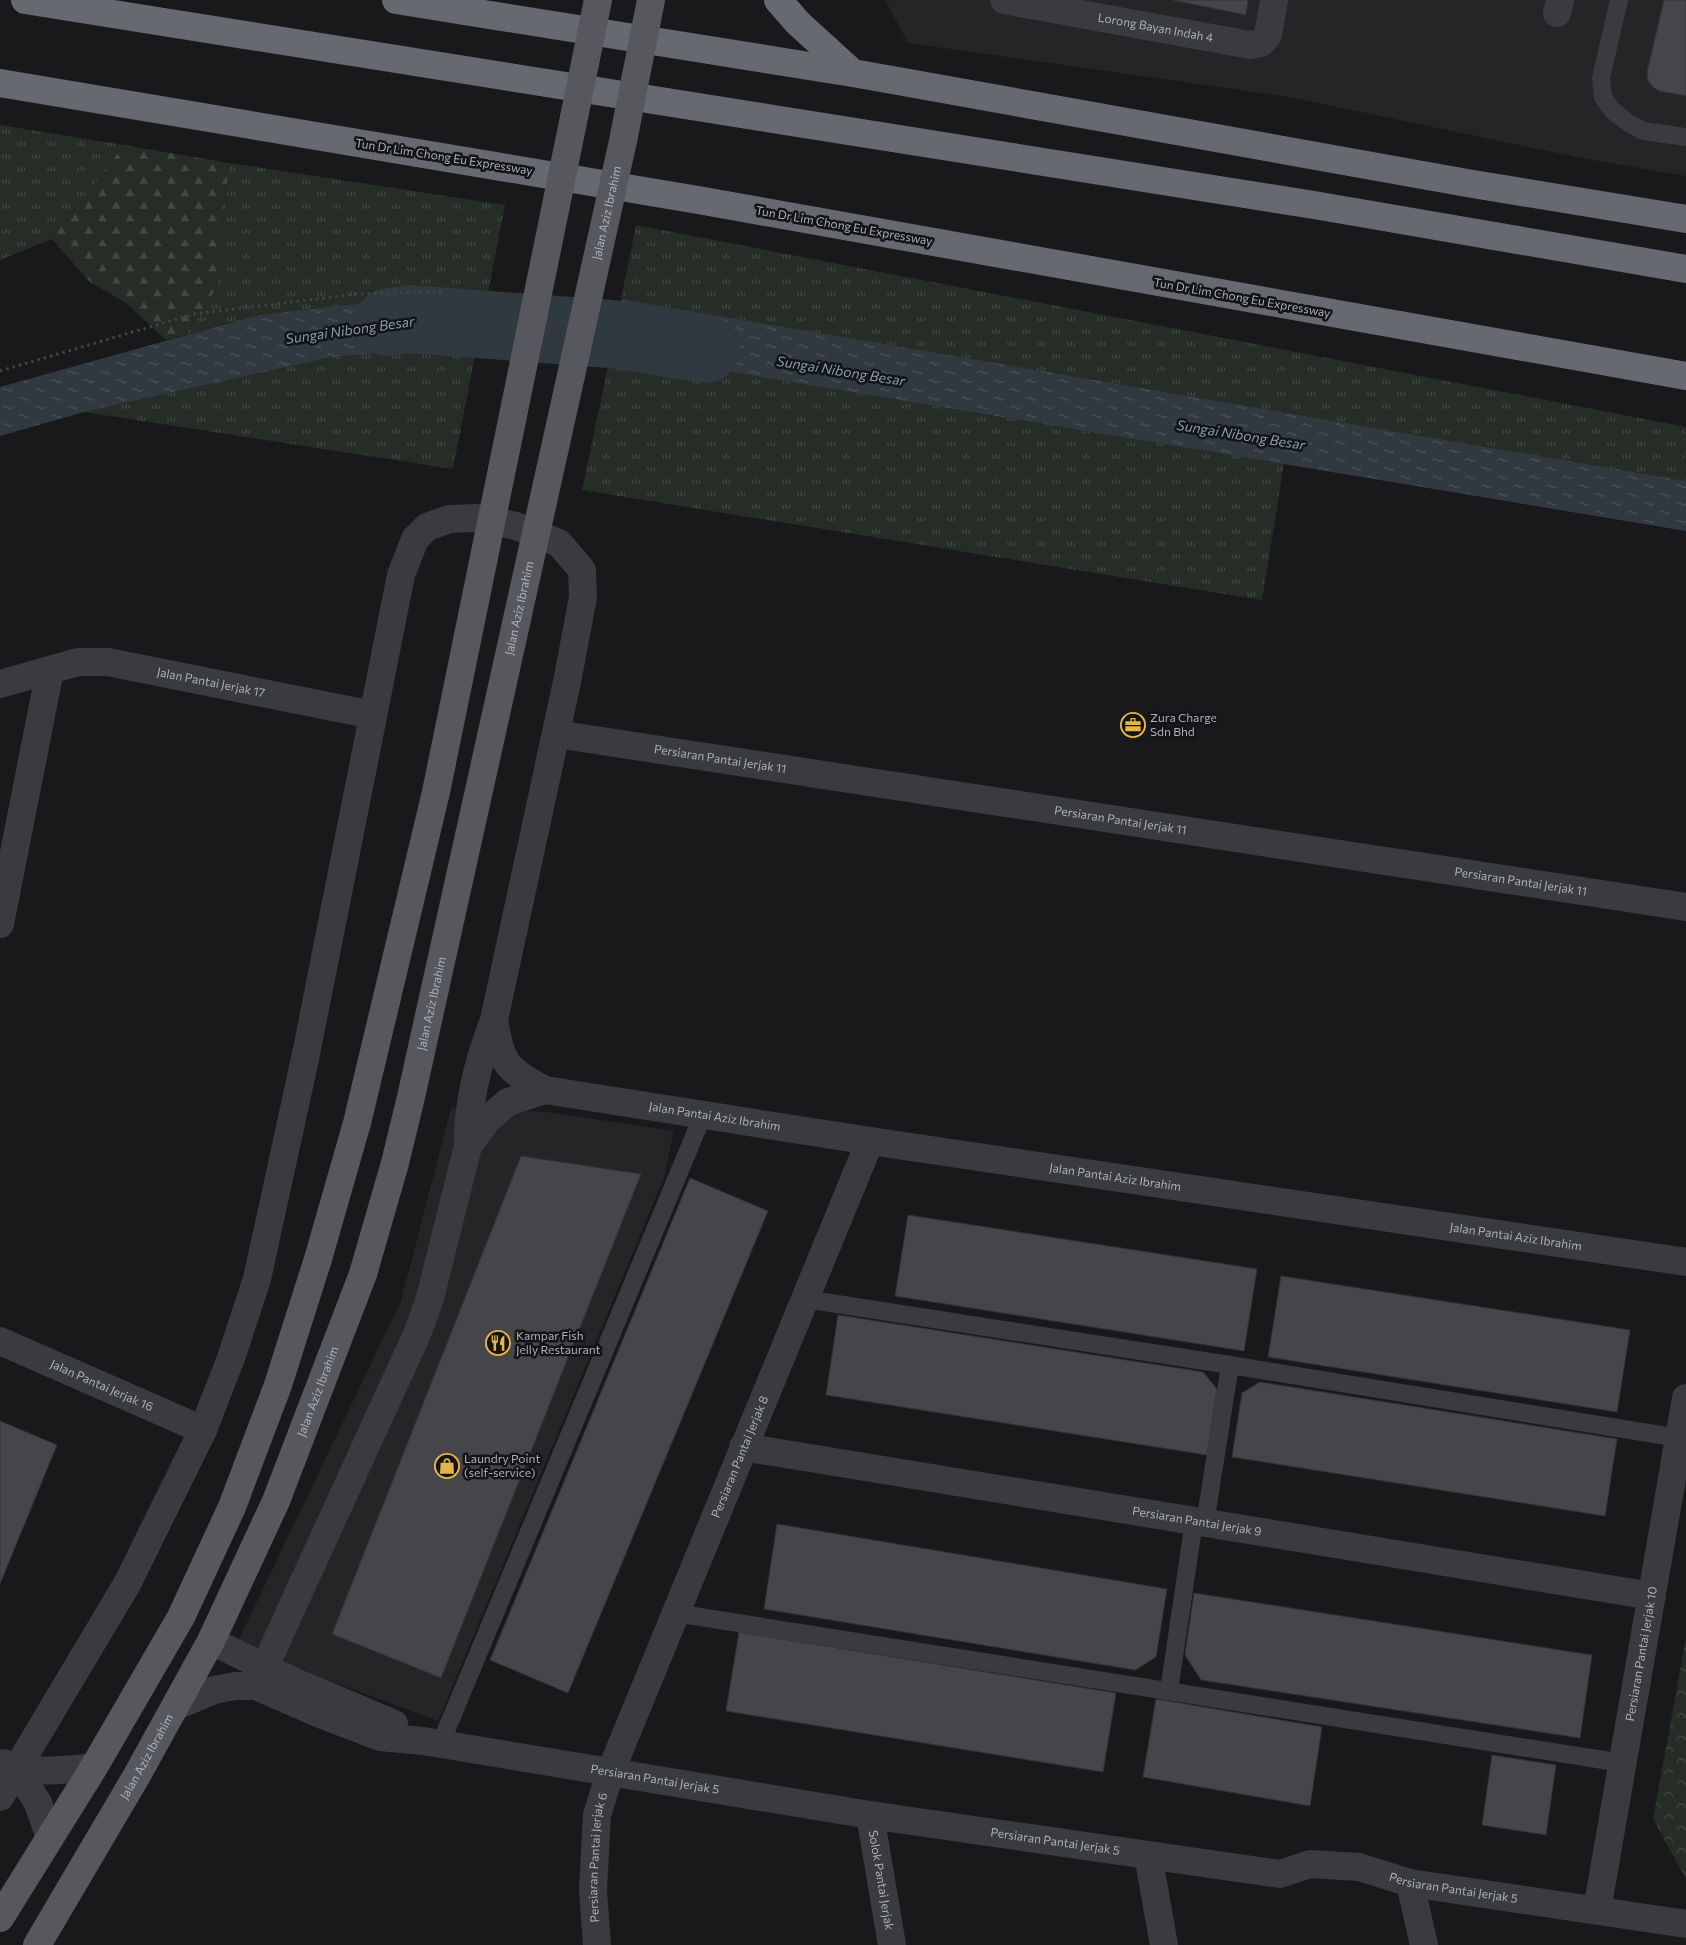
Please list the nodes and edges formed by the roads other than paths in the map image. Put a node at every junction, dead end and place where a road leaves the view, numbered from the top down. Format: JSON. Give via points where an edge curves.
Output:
{"nodes":[{"id":1,"x":25,"y":0,"type":"edge"},
{"id":2,"x":396,"y":0,"type":"edge"},
{"id":3,"x":598,"y":0,"type":"edge"},
{"id":4,"x":651,"y":0,"type":"edge"},
{"id":5,"x":778,"y":0,"type":"edge"},
{"id":6,"x":1004,"y":0,"type":"edge"},
{"id":7,"x":1274,"y":0,"type":"edge"},
{"id":8,"x":1619,"y":0,"type":"edge"},
{"id":9,"x":853,"y":72,"type":"junction"},
{"id":10,"x":0,"y":83,"type":"edge"},
{"id":11,"x":1686,"y":137,"type":"edge"},
{"id":12,"x":1686,"y":219,"type":"edge"},
{"id":13,"x":1686,"y":269,"type":"edge"},
{"id":14,"x":1686,"y":376,"type":"edge"},
{"id":15,"x":50,"y":670,"type":"junction"},
{"id":16,"x":0,"y":684,"type":"edge"},
{"id":17,"x":373,"y":715,"type":"junction"},
{"id":18,"x":556,"y":734,"type":"junction"},
{"id":19,"x":1686,"y":907,"type":"edge"},
{"id":20,"x":0,"y":924,"type":"edge"},
{"id":21,"x":494,"y":1020,"type":"junction"},
{"id":22,"x":545,"y":1090,"type":"junction"},
{"id":23,"x":703,"y":1115,"type":"junction"},
{"id":24,"x":870,"y":1140,"type":"junction"},
{"id":25,"x":468,"y":1146,"type":"junction"},
{"id":26,"x":1686,"y":1262,"type":"edge"},
{"id":27,"x":805,"y":1298,"type":"junction"},
{"id":28,"x":2,"y":1346,"type":"edge"},
{"id":29,"x":1230,"y":1365,"type":"junction"},
{"id":30,"x":1686,"y":1398,"type":"edge"},
{"id":31,"x":203,"y":1430,"type":"junction"},
{"id":32,"x":1679,"y":1438,"type":"junction"},
{"id":33,"x":744,"y":1447,"type":"junction"},
{"id":34,"x":1200,"y":1522,"type":"junction"},
{"id":35,"x":1652,"y":1596,"type":"junction"},
{"id":36,"x":675,"y":1613,"type":"junction"},
{"id":37,"x":211,"y":1641,"type":"junction"},
{"id":38,"x":260,"y":1676,"type":"junction"},
{"id":39,"x":1169,"y":1690,"type":"junction"},
{"id":40,"x":176,"y":1706,"type":"junction"},
{"id":41,"x":431,"y":1743,"type":"junction"},
{"id":42,"x":1622,"y":1763,"type":"junction"},
{"id":43,"x":8,"y":1765,"type":"edge"},
{"id":44,"x":94,"y":1767,"type":"junction"},
{"id":45,"x":610,"y":1773,"type":"junction"},
{"id":46,"x":0,"y":1798,"type":"edge"},
{"id":47,"x":870,"y":1815,"type":"junction"},
{"id":48,"x":50,"y":1838,"type":"junction"},
{"id":49,"x":1148,"y":1855,"type":"junction"},
{"id":50,"x":1410,"y":1883,"type":"junction"},
{"id":51,"x":1597,"y":1910,"type":"junction"},
{"id":52,"x":0,"y":1918,"type":"edge"},
{"id":53,"x":1686,"y":1924,"type":"edge"},
{"id":54,"x":37,"y":1945,"type":"edge"},
{"id":55,"x":596,"y":1945,"type":"edge"},
{"id":56,"x":892,"y":1945,"type":"edge"},
{"id":57,"x":1164,"y":1945,"type":"edge"},
{"id":58,"x":1424,"y":1945,"type":"edge"}],
"edges":[{"from":1,"to":13,"type":"highway","via":[[1304,203]]},
{"from":2,"to":9,"type":"highway"},
{"from":3,"to":44,"type":"main road","bridge":true,"via":[[436,792],[357,1122],[318,1259],[278,1385],[232,1507],[180,1618]]},
{"from":4,"to":37,"type":"main road","name":"Jalan Aziz Ibrahim","bridge":true,"via":[[616,171],[395,1163],[362,1274],[276,1501]]},
{"from":5,"to":9,"type":"highway","via":[[798,24]]},
{"from":6,"to":7,"type":"street","name":"Lorong Bayan Indah 4","via":[[1250,45],[1261,44],[1268,35]]},
{"from":8,"to":11,"type":"lane","via":[[1601,78],[1604,97],[1612,110],[1627,122],[1644,130]]},
{"from":9,"to":12,"type":"highway","via":[[1467,183]]},
{"from":10,"to":14,"type":"highway","name":"Tun Dr Lim Chong Eu Expressway","via":[[688,198]]},
{"from":15,"to":16,"type":"street","name":"Jalan Pantai Jerjak 17"},
{"from":15,"to":17,"type":"street","name":"Jalan Pantai Jerjak 17","via":[[78,662],[108,662]]},
{"from":15,"to":20,"type":"street"},
{"from":17,"to":18,"type":"street","via":[[401,575],[416,539],[427,527],[449,519],[476,518],[516,526],[559,543],[582,570],[583,597]]},
{"from":17,"to":31,"type":"street","via":[[306,1054],[257,1279]]},
{"from":18,"to":19,"type":"street","name":"Persiaran Pantai Jerjak 11"},
{"from":18,"to":21,"type":"street"},
{"from":21,"to":22,"type":"street","name":"Jalan Pantai Aziz Ibrahim","via":[[501,1053],[510,1068]]},
{"from":21,"to":25,"type":"street","via":[[485,1042],[468,1120]]},
{"from":22,"to":23,"type":"street","name":"Jalan Pantai Aziz Ibrahim"},
{"from":22,"to":25,"type":"street","name":"Jalan Pantai Aziz Ibrahim","via":[[508,1102],[488,1119]]},
{"from":23,"to":24,"type":"street","name":"Jalan Pantai Aziz Ibrahim"},
{"from":23,"to":41,"type":"lane"},
{"from":24,"to":26,"type":"street","name":"Jalan Pantai Aziz Ibrahim"},
{"from":24,"to":27,"type":"street","name":"Persiaran Pantai Jerjak 8"},
{"from":25,"to":38,"type":"street","via":[[430,1298],[417,1334]]},
{"from":27,"to":29,"type":"lane"},
{"from":27,"to":33,"type":"street","name":"Persiaran Pantai Jerjak 8"},
{"from":28,"to":31,"type":"street","name":"Jalan Pantai Jerjak 16"},
{"from":29,"to":32,"type":"lane"},
{"from":29,"to":34,"type":"lane"},
{"from":30,"to":32,"type":"street","name":"Persiaran Pantai Jerjak 10"},
{"from":31,"to":43,"type":"street","via":[[127,1584]]},
{"from":32,"to":35,"type":"street","name":"Persiaran Pantai Jerjak 10"},
{"from":33,"to":34,"type":"street","name":"Persiaran Pantai Jerjak 9"},
{"from":33,"to":36,"type":"street","name":"Persiaran Pantai Jerjak 8"},
{"from":34,"to":35,"type":"street","name":"Persiaran Pantai Jerjak 9"},
{"from":34,"to":39,"type":"lane"},
{"from":35,"to":42,"type":"street","name":"Persiaran Pantai Jerjak 10"},
{"from":36,"to":39,"type":"lane"},
{"from":36,"to":45,"type":"street","name":"Persiaran Pantai Jerjak 8"},
{"from":37,"to":38,"type":"street","name":"Persiaran Pantai Jerjak 5"},
{"from":37,"to":40,"type":"main road","name":"Jalan Aziz Ibrahim"},
{"from":38,"to":40,"type":"street","name":"Persiaran Pantai Jerjak 5"},
{"from":38,"to":41,"type":"street","name":"Persiaran Pantai Jerjak 5","via":[[320,1714],[380,1737]]},
{"from":39,"to":42,"type":"lane"},
{"from":40,"to":54,"type":"main road","name":"Jalan Aziz Ibrahim"},
{"from":41,"to":45,"type":"street","name":"Persiaran Pantai Jerjak 5"},
{"from":42,"to":51,"type":"street","name":"Persiaran Pantai Jerjak 10"},
{"from":43,"to":44,"type":"street","via":[[56,1770]]},
{"from":43,"to":46,"type":"street"},
{"from":43,"to":48,"type":"street","via":[[38,1802]]},
{"from":44,"to":48,"type":"main road"},
{"from":45,"to":47,"type":"street","name":"Persiaran Pantai Jerjak 5"},
{"from":45,"to":55,"type":"street","name":"Persiaran Pantai Jerjak 6","via":[[597,1815],[593,1890]]},
{"from":47,"to":49,"type":"street","name":"Persiaran Pantai Jerjak 5"},
{"from":47,"to":56,"type":"street","name":"Solok Pantai Jerjak"},
{"from":48,"to":52,"type":"main road"},
{"from":49,"to":50,"type":"street","name":"Persiaran Pantai Jerjak 5","via":[[1280,1874],[1310,1864],[1359,1867]]},
{"from":49,"to":57,"type":"street"},
{"from":50,"to":51,"type":"street","name":"Persiaran Pantai Jerjak 5"},
{"from":50,"to":58,"type":"street"},
{"from":51,"to":53,"type":"street","name":"Persiaran Pantai Jerjak 5"}]}
